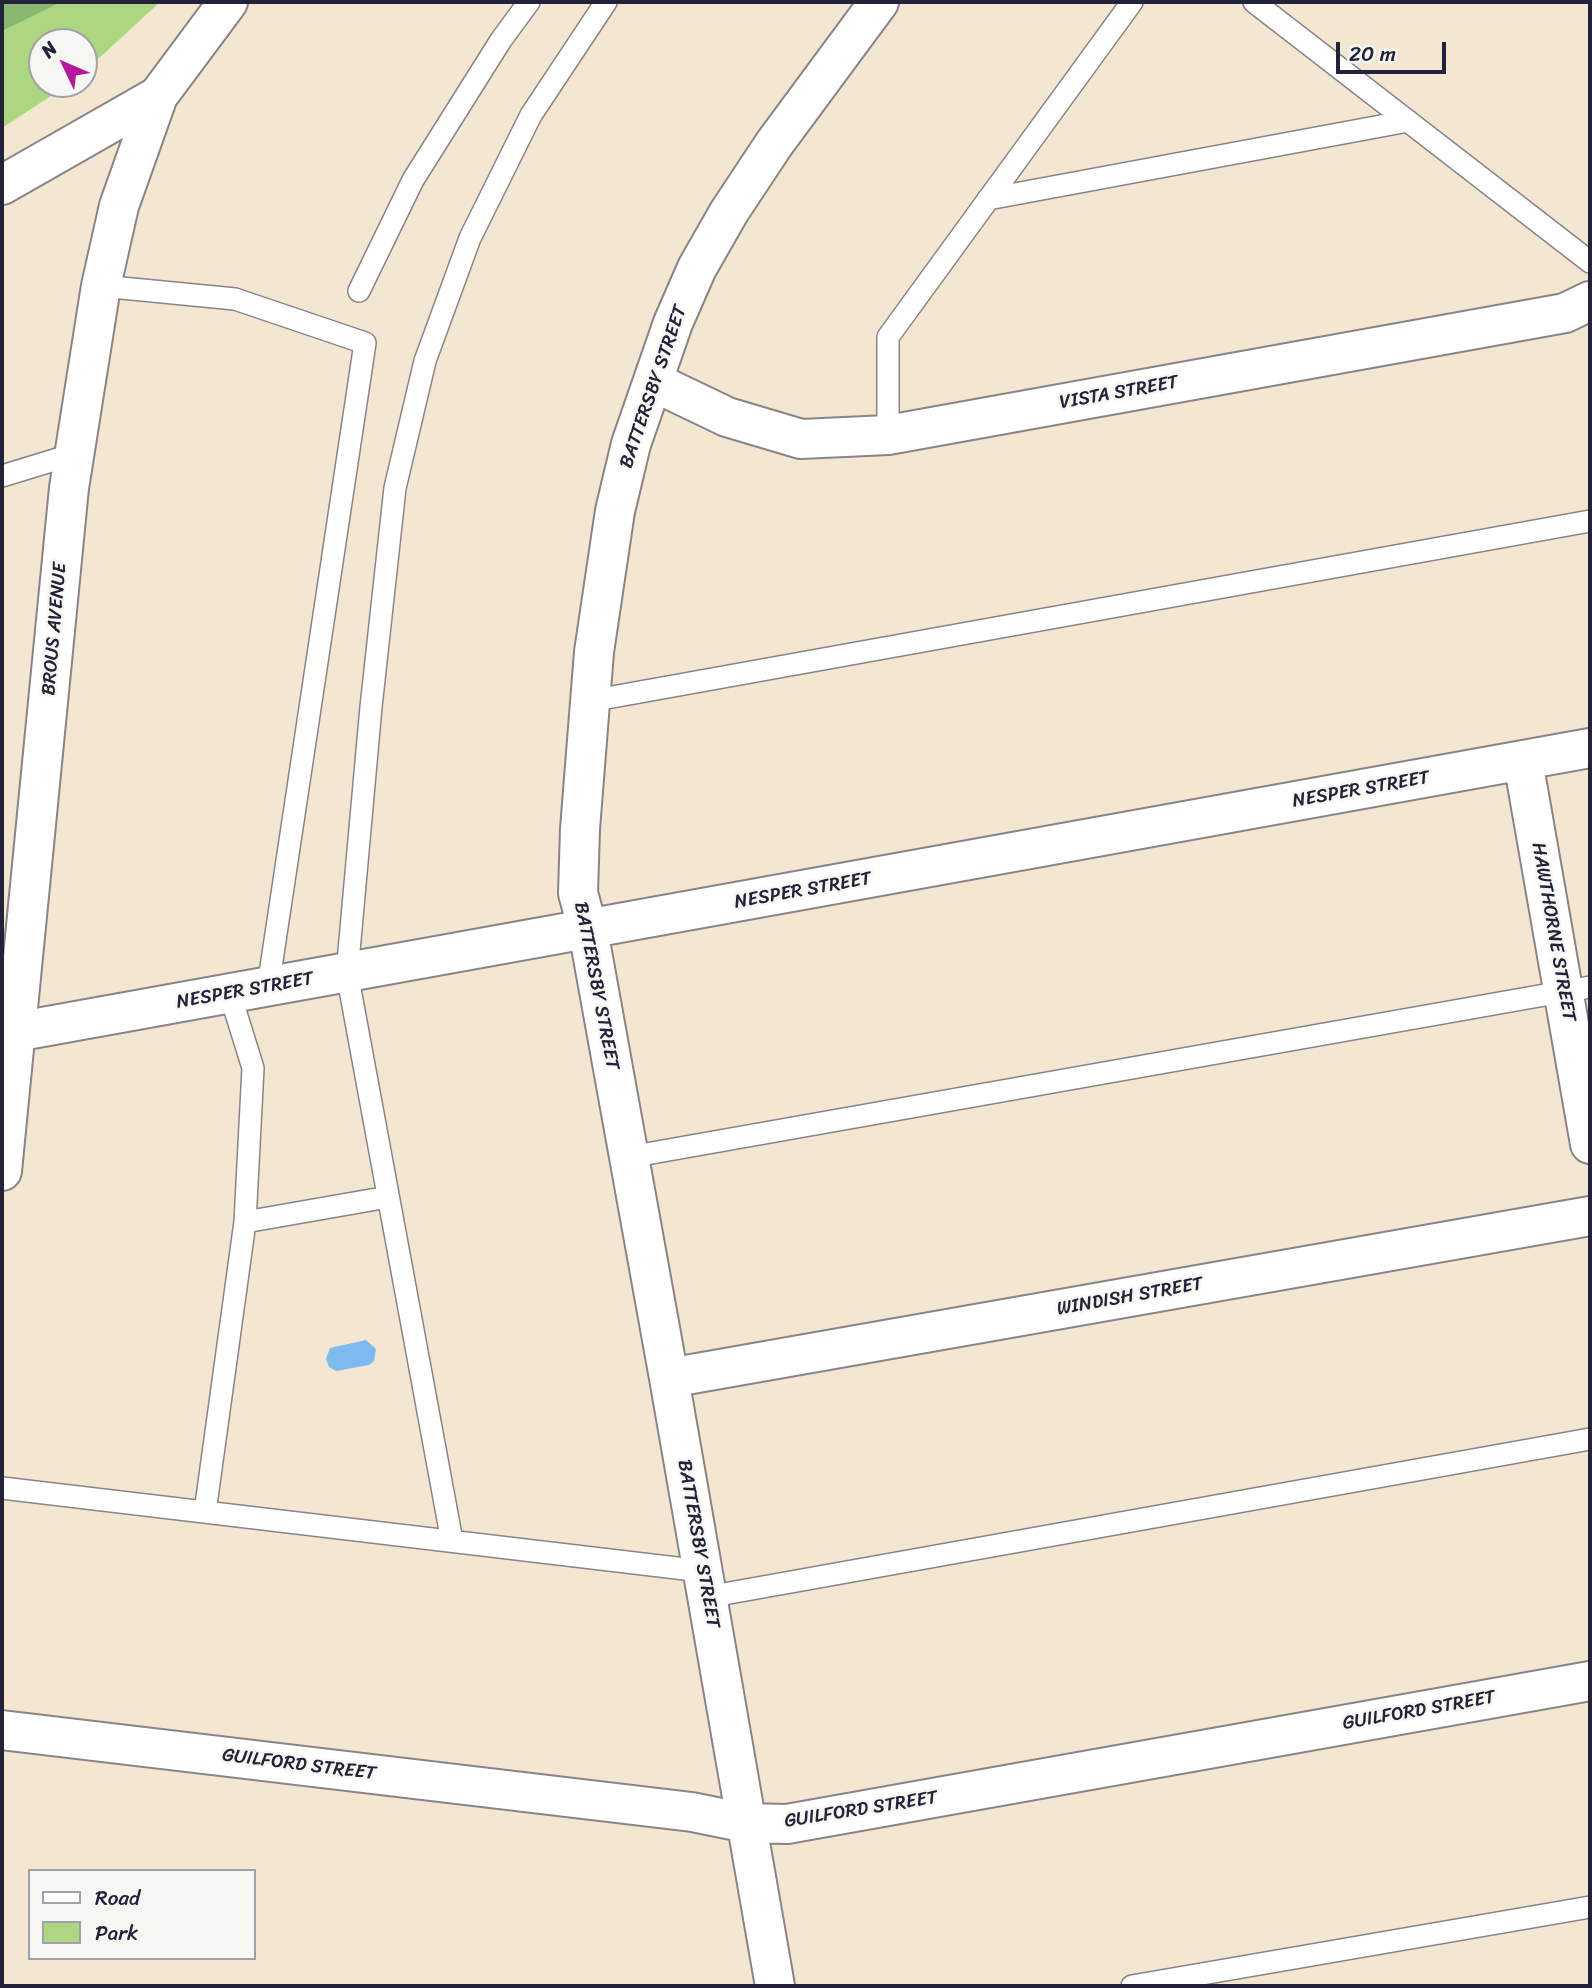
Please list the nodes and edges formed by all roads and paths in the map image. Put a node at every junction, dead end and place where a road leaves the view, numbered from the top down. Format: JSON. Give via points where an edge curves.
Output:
{"nodes":[{"id":1,"x":228,"y":2,"type":"edge"},
{"id":2,"x":529,"y":2,"type":"edge"},
{"id":3,"x":606,"y":2,"type":"edge"},
{"id":4,"x":879,"y":2,"type":"edge"},
{"id":5,"x":1132,"y":2,"type":"edge"},
{"id":6,"x":1254,"y":2,"type":"edge"},
{"id":7,"x":158,"y":96,"type":"junction"},
{"id":8,"x":1408,"y":121,"type":"junction"},
{"id":9,"x":2,"y":185,"type":"edge"},
{"id":10,"x":988,"y":199,"type":"junction"},
{"id":11,"x":1590,"y":262,"type":"edge"},
{"id":12,"x":101,"y":286,"type":"junction"},
{"id":13,"x":359,"y":291,"type":"dead end"},
{"id":14,"x":1590,"y":301,"type":"edge"},
{"id":15,"x":654,"y":382,"type":"junction"},
{"id":16,"x":888,"y":435,"type":"junction"},
{"id":17,"x":74,"y":454,"type":"junction"},
{"id":18,"x":2,"y":476,"type":"edge"},
{"id":19,"x":1590,"y":521,"type":"edge"},
{"id":20,"x":590,"y":701,"type":"junction"},
{"id":21,"x":1590,"y":748,"type":"edge"},
{"id":22,"x":1522,"y":761,"type":"junction"},
{"id":23,"x":588,"y":930,"type":"junction"},
{"id":24,"x":347,"y":973,"type":"junction"},
{"id":25,"x":268,"y":987,"type":"junction"},
{"id":26,"x":1577,"y":989,"type":"edge"},
{"id":27,"x":230,"y":994,"type":"junction"},
{"id":28,"x":15,"y":1032,"type":"junction"},
{"id":29,"x":1590,"y":1144,"type":"edge"},
{"id":30,"x":629,"y":1157,"type":"junction"},
{"id":31,"x":2,"y":1171,"type":"edge"},
{"id":32,"x":388,"y":1197,"type":"junction"},
{"id":33,"x":1590,"y":1216,"type":"edge"},
{"id":34,"x":245,"y":1223,"type":"junction"},
{"id":35,"x":669,"y":1378,"type":"junction"},
{"id":36,"x":1590,"y":1439,"type":"edge"},
{"id":37,"x":2,"y":1488,"type":"edge"},
{"id":38,"x":205,"y":1512,"type":"junction"},
{"id":39,"x":452,"y":1541,"type":"junction"},
{"id":40,"x":705,"y":1584,"type":"junction"},
{"id":41,"x":1590,"y":1681,"type":"edge"},
{"id":42,"x":2,"y":1730,"type":"edge"},
{"id":43,"x":746,"y":1823,"type":"junction"},
{"id":44,"x":1590,"y":1907,"type":"edge"},
{"id":45,"x":775,"y":1986,"type":"edge"},
{"id":46,"x":1132,"y":1986,"type":"edge"}],
"edges":[{"from":1,"to":7,"type":"street"},
{"from":2,"to":13,"type":"lane","via":[[413,180]]},
{"from":3,"to":24,"type":"lane","via":[[531,115],[470,238],[425,361],[395,488]]},
{"from":4,"to":15,"type":"street","name":"BATTERSBY STREET","via":[[729,212],[697,268]]},
{"from":5,"to":10,"type":"lane"},
{"from":6,"to":8,"type":"lane"},
{"from":7,"to":9,"type":"street"},
{"from":7,"to":12,"type":"street","name":"BROUS AVENUE","via":[[119,206]]},
{"from":8,"to":10,"type":"lane"},
{"from":8,"to":11,"type":"lane"},
{"from":10,"to":16,"type":"lane","via":[[888,337]]},
{"from":12,"to":17,"type":"street","name":"BROUS AVENUE"},
{"from":12,"to":25,"type":"lane","via":[[235,299],[365,343]]},
{"from":14,"to":16,"type":"street","name":"VISTA STREET","via":[[1565,313]]},
{"from":15,"to":16,"type":"street","name":"VISTA STREET","via":[[727,417],[801,439]]},
{"from":15,"to":20,"type":"street","name":"BATTERSBY STREET","via":[[631,444],[615,511]]},
{"from":17,"to":18,"type":"lane"},
{"from":17,"to":28,"type":"street","name":"BROUS AVENUE"},
{"from":19,"to":20,"type":"lane"},
{"from":20,"to":23,"type":"street","name":"BATTERSBY STREET","via":[[578,893]]},
{"from":21,"to":22,"type":"street","name":"NESPER STREET"},
{"from":22,"to":23,"type":"street","name":"NESPER STREET"},
{"from":22,"to":26,"type":"street","name":"HAWTHORNE STREET"},
{"from":23,"to":24,"type":"street","name":"NESPER STREET"},
{"from":23,"to":30,"type":"street","name":"BATTERSBY STREET"},
{"from":24,"to":25,"type":"street","name":"NESPER STREET"},
{"from":24,"to":32,"type":"lane"},
{"from":25,"to":27,"type":"street","name":"NESPER STREET"},
{"from":26,"to":29,"type":"street","name":"HAWTHORNE STREET"},
{"from":26,"to":30,"type":"lane"},
{"from":27,"to":28,"type":"street","name":"NESPER STREET"},
{"from":27,"to":34,"type":"lane","via":[[253,1068]]},
{"from":28,"to":31,"type":"street","name":"BROUS AVENUE"},
{"from":30,"to":35,"type":"street","name":"BATTERSBY STREET"},
{"from":32,"to":34,"type":"lane"},
{"from":32,"to":39,"type":"lane"},
{"from":33,"to":35,"type":"street","name":"WINDISH STREET"},
{"from":34,"to":38,"type":"lane"},
{"from":35,"to":40,"type":"street","name":"BATTERSBY STREET"},
{"from":36,"to":40,"type":"lane"},
{"from":37,"to":38,"type":"lane"},
{"from":38,"to":39,"type":"lane"},
{"from":39,"to":40,"type":"lane"},
{"from":40,"to":43,"type":"street","name":"BATTERSBY STREET"},
{"from":41,"to":43,"type":"street","name":"GUILFORD STREET","via":[[787,1824]]},
{"from":42,"to":43,"type":"street","name":"GUILFORD STREET","via":[[692,1812]]},
{"from":43,"to":45,"type":"street","name":"BATTERSBY STREET"},
{"from":44,"to":46,"type":"lane"}]}
